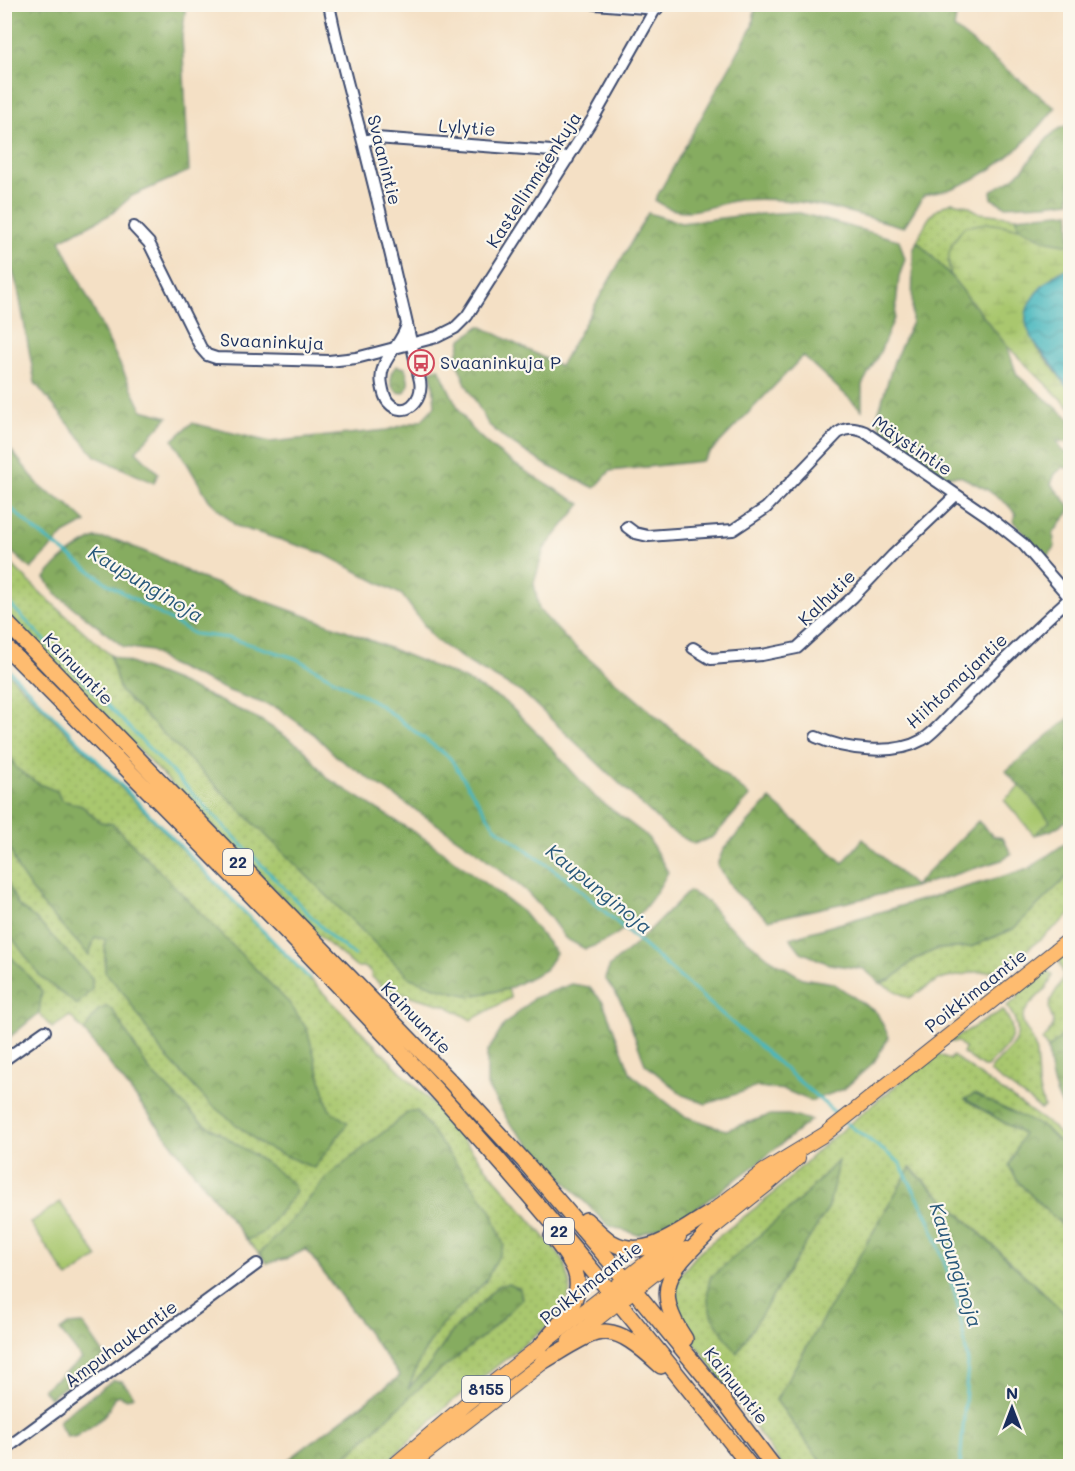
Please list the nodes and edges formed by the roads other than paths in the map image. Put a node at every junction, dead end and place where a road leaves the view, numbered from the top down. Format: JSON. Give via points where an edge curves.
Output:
{"nodes":[{"id":1,"x":329,"y":4,"type":"edge"},
{"id":2,"x":595,"y":4,"type":"edge"},
{"id":3,"x":658,"y":7,"type":"edge"},
{"id":4,"x":363,"y":141,"type":"junction"},
{"id":5,"x":568,"y":159,"type":"junction"},
{"id":6,"x":134,"y":227,"type":"dead end"},
{"id":7,"x":407,"y":324,"type":"junction"},
{"id":8,"x":412,"y":344,"type":"junction"},
{"id":9,"x":394,"y":348,"type":"junction"},
{"id":10,"x":956,"y":495,"type":"junction"},
{"id":11,"x":627,"y":527,"type":"dead end"},
{"id":12,"x":1070,"y":598,"type":"edge"},
{"id":13,"x":4,"y":620,"type":"edge"},
{"id":14,"x":4,"y":645,"type":"edge"},
{"id":15,"x":693,"y":648,"type":"dead end"},
{"id":16,"x":816,"y":737,"type":"dead end"},
{"id":17,"x":1071,"y":939,"type":"edge"},
{"id":18,"x":45,"y":1031,"type":"dead end"},
{"id":19,"x":4,"y":1060,"type":"edge"},
{"id":20,"x":822,"y":1136,"type":"junction"},
{"id":21,"x":507,"y":1172,"type":"junction"},
{"id":22,"x":543,"y":1183,"type":"junction"},
{"id":23,"x":709,"y":1214,"type":"junction"},
{"id":24,"x":711,"y":1230,"type":"junction"},
{"id":25,"x":257,"y":1264,"type":"dead end"},
{"id":26,"x":630,"y":1285,"type":"junction"},
{"id":27,"x":615,"y":1297,"type":"junction"},
{"id":28,"x":540,"y":1355,"type":"junction"},
{"id":29,"x":727,"y":1405,"type":"junction"},
{"id":30,"x":710,"y":1415,"type":"junction"},
{"id":31,"x":4,"y":1450,"type":"edge"},
{"id":32,"x":393,"y":1467,"type":"edge"},
{"id":33,"x":409,"y":1467,"type":"edge"},
{"id":34,"x":750,"y":1467,"type":"edge"},
{"id":35,"x":773,"y":1467,"type":"edge"}],
"edges":[{"from":1,"to":4,"type":"street","name":"Svaanintie"},
{"from":2,"to":3,"type":"street"},
{"from":3,"to":5,"type":"street","name":"Kastellinmäenkuja"},
{"from":4,"to":5,"type":"street","name":"Lylytie","via":[[376,138],[552,151]]},
{"from":4,"to":7,"type":"street","name":"Svaanintie"},
{"from":5,"to":8,"type":"street","name":"Kastellinmäenkuja","via":[[466,316],[455,328]]},
{"from":6,"to":9,"type":"street","name":"Svaaninkuja","via":[[149,243],[207,355],[329,361]]},
{"from":7,"to":8,"type":"street","name":"Svaanintie"},
{"from":7,"to":9,"type":"street","name":"Svaanintie"},
{"from":8,"to":9,"type":"street","name":"Svaaninkuja"},
{"from":8,"to":9,"type":"street","name":"Svaanintie","via":[[422,388],[418,401],[408,408],[392,405],[383,393],[382,370]]},
{"from":10,"to":11,"type":"street","name":"Mäystintie","via":[[865,432],[847,428],[766,508],[733,530],[648,536]]},
{"from":10,"to":12,"type":"street","name":"Mäystintie","via":[[1023,544]]},
{"from":10,"to":15,"type":"street","name":"Kalhutie","via":[[797,648],[716,659]]},
{"from":12,"to":16,"type":"street","name":"Hiihtomajantie","via":[[923,740],[870,749],[832,744]]},
{"from":13,"to":22,"type":"highway","name":"Kainuuntie","number":"22","via":[[449,1080]]},
{"from":14,"to":21,"type":"highway","name":"Kainuuntie","number":"22","via":[[349,997]]},
{"from":17,"to":20,"type":"main road","name":"Poikkimaantie"},
{"from":18,"to":19,"type":"street"},
{"from":20,"to":23,"type":"main road","name":"Poikkimaantie","via":[[764,1171]]},
{"from":20,"to":24,"type":"main road","name":"Poikkimaantie"},
{"from":21,"to":27,"type":"highway","name":"Kainuuntie","number":"22"},
{"from":21,"to":28,"type":"highway","via":[[570,1262],[577,1283],[573,1305]]},
{"from":22,"to":23,"type":"highway","via":[[609,1241],[628,1248],[649,1248]]},
{"from":22,"to":26,"type":"highway","name":"Kainuuntie","number":"22"},
{"from":23,"to":26,"type":"main road","name":"Poikkimaantie"},
{"from":24,"to":26,"type":"main road","name":"Poikkimaantie"},
{"from":24,"to":29,"type":"highway","via":[[670,1278],[666,1301],[674,1322]]},
{"from":25,"to":31,"type":"street","name":"Ampuhaukantie"},
{"from":26,"to":27,"type":"main road","name":"Poikkimaantie"},
{"from":26,"to":29,"type":"highway","name":"Kainuuntie","number":"22"},
{"from":27,"to":28,"type":"main road","name":"Poikkimaantie","number":"8155"},
{"from":27,"to":30,"type":"highway","name":"Kainuuntie","number":"22"},
{"from":28,"to":30,"type":"highway","via":[[599,1332],[621,1335],[648,1354]]},
{"from":28,"to":32,"type":"main road","name":"Poikkimaantie","number":"8155","via":[[467,1403]]},
{"from":28,"to":33,"type":"main road","name":"Poikkimaantie","number":"8155"},
{"from":29,"to":35,"type":"highway","name":"Kainuuntie","number":"22"},
{"from":30,"to":34,"type":"highway","name":"Kainuuntie","number":"22"}]}
